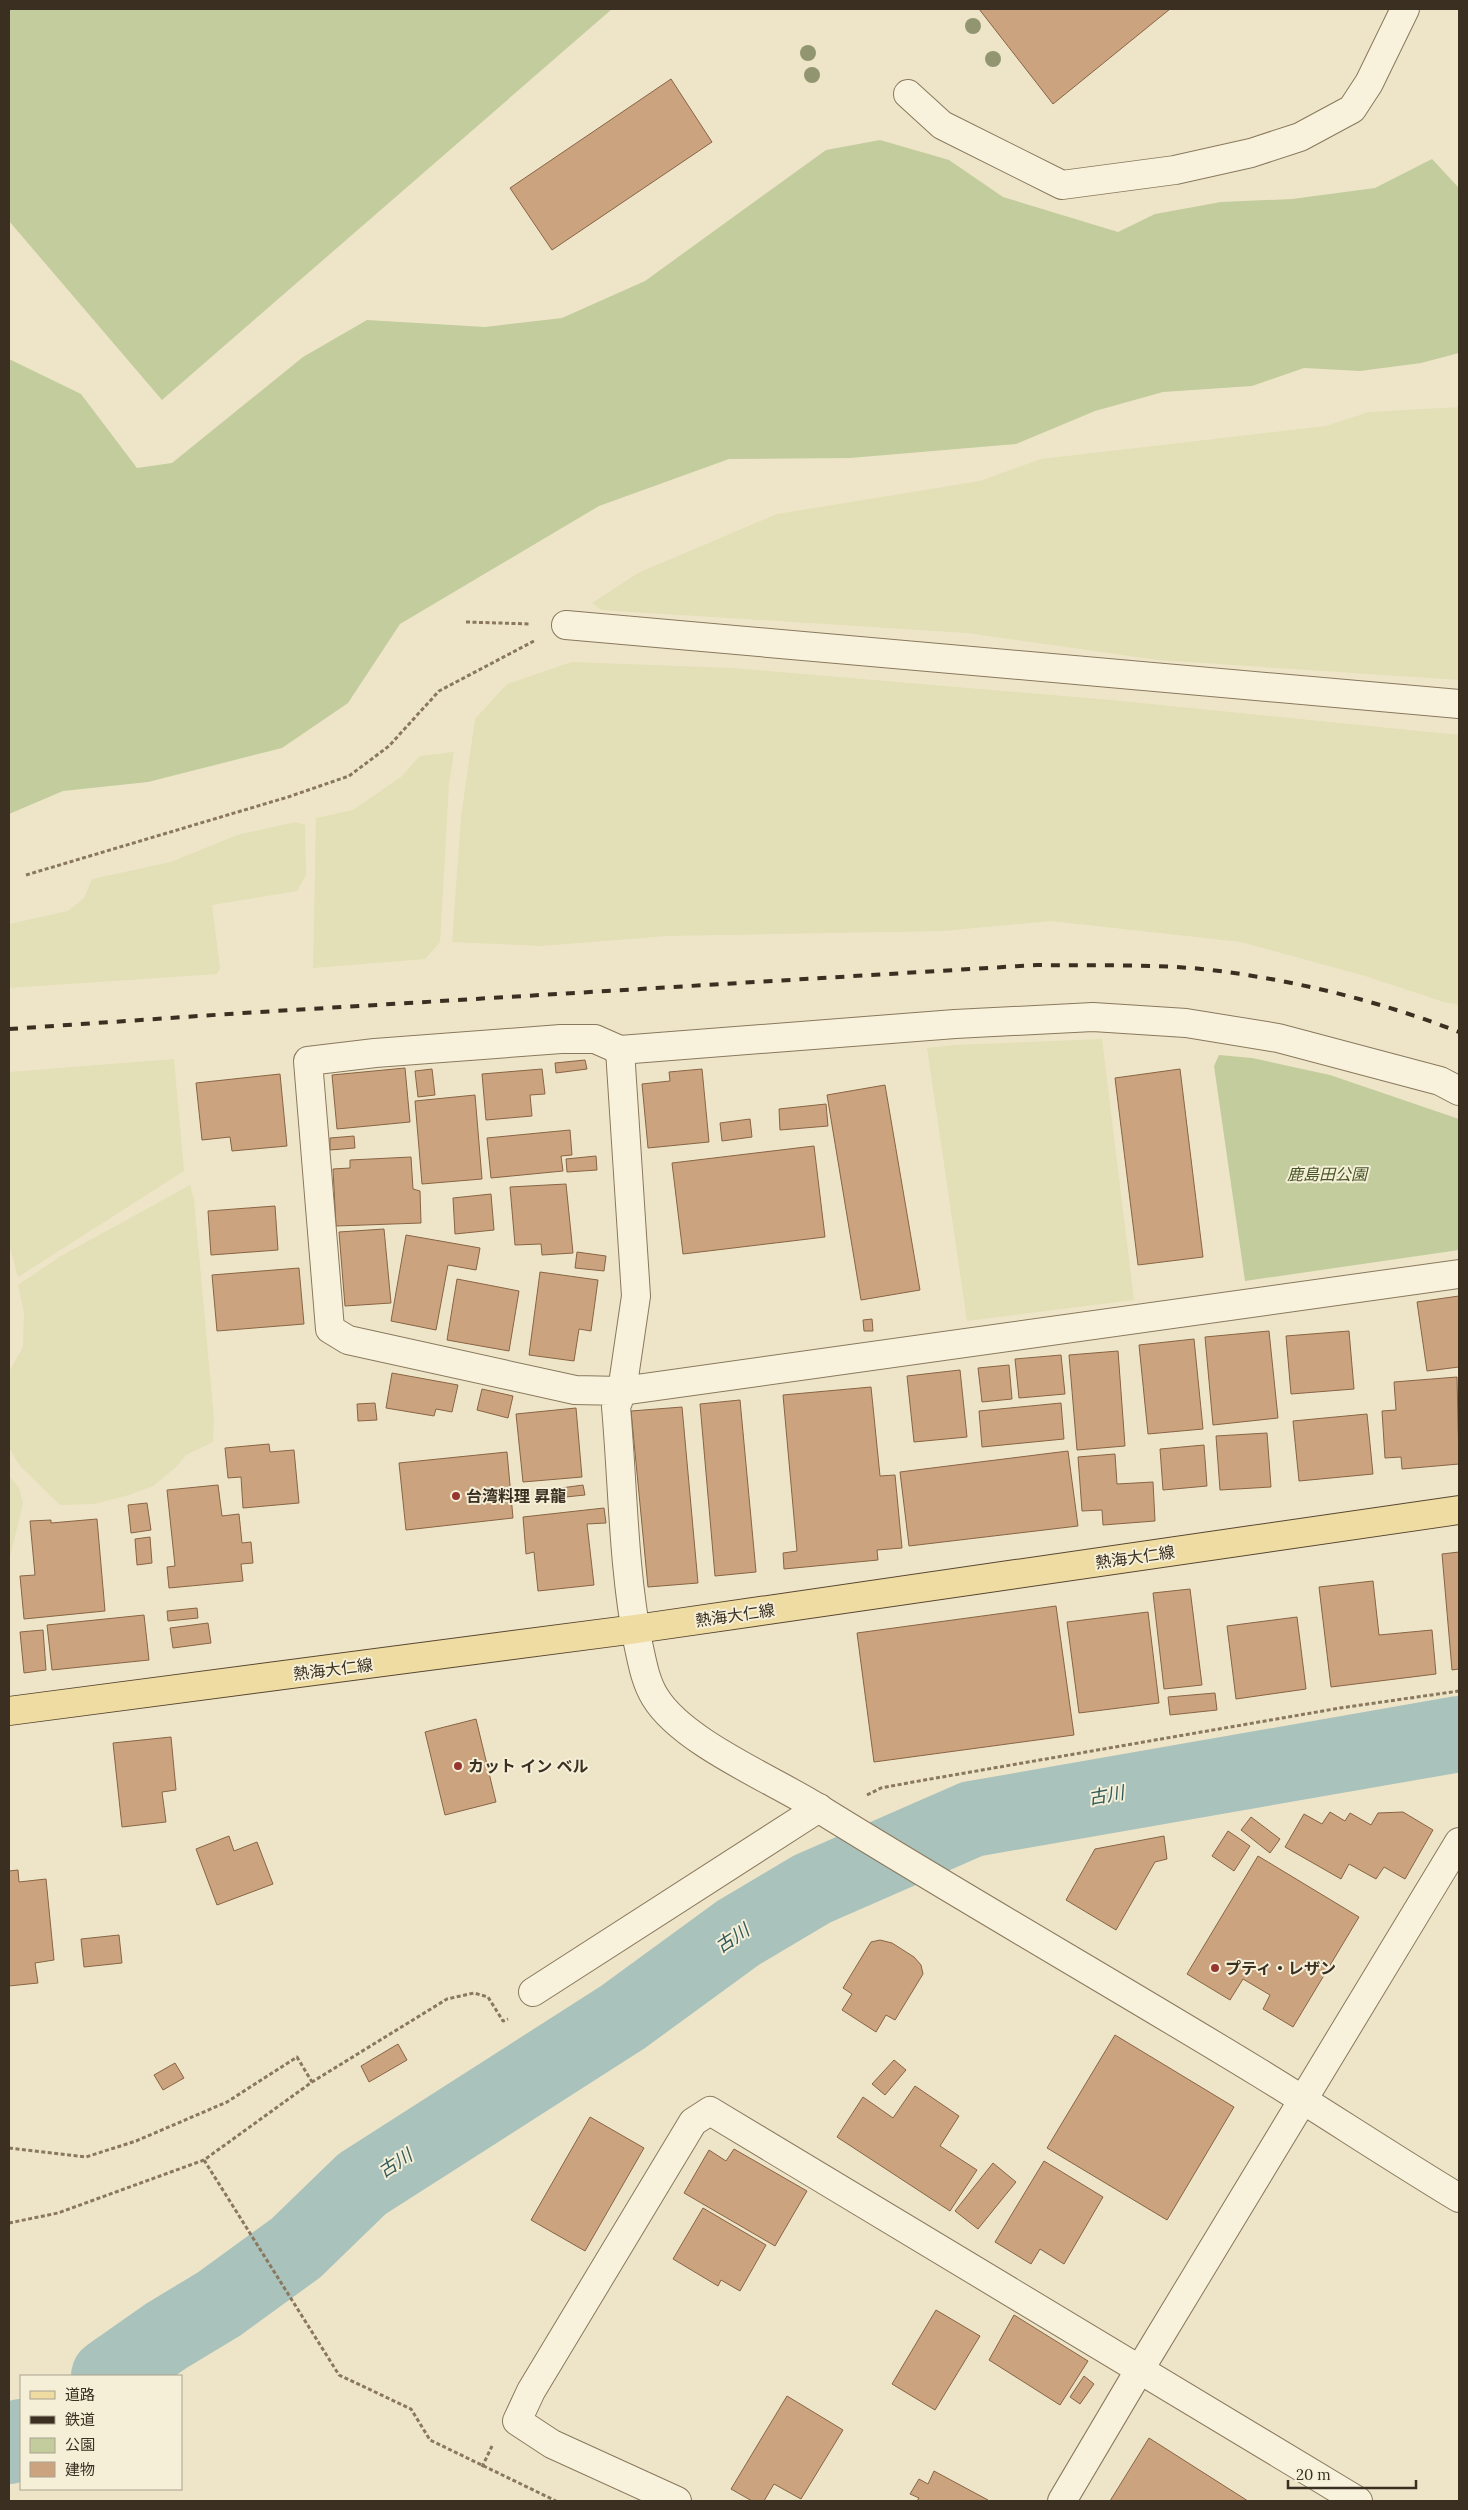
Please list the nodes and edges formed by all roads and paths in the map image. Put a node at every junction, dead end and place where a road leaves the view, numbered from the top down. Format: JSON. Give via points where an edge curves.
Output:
{"nodes":[{"id":1,"x":1405,"y":9,"type":"edge"},
{"id":2,"x":908,"y":94,"type":"dead end"},
{"id":3,"x":466,"y":622,"type":"dead end"},
{"id":4,"x":566,"y":625,"type":"junction"},
{"id":5,"x":1459,"y":704,"type":"edge"},
{"id":6,"x":26,"y":875,"type":"dead end"},
{"id":7,"x":620,"y":1050,"type":"junction"},
{"id":8,"x":1459,"y":1091,"type":"edge"},
{"id":9,"x":1459,"y":1274,"type":"edge"},
{"id":10,"x":622,"y":1391,"type":"junction"},
{"id":11,"x":1459,"y":1510,"type":"edge"},
{"id":12,"x":636,"y":1629,"type":"junction"},
{"id":13,"x":1459,"y":1691,"type":"edge"},
{"id":14,"x":9,"y":1711,"type":"edge"},
{"id":15,"x":861,"y":1798,"type":"dead end"},
{"id":16,"x":827,"y":1814,"type":"junction"},
{"id":17,"x":1459,"y":1842,"type":"edge"},
{"id":18,"x":533,"y":1992,"type":"joint"},
{"id":19,"x":312,"y":2082,"type":"junction"},
{"id":20,"x":1303,"y":2100,"type":"junction"},
{"id":21,"x":9,"y":2148,"type":"edge"},
{"id":22,"x":204,"y":2160,"type":"junction"},
{"id":23,"x":1459,"y":2198,"type":"edge"},
{"id":24,"x":9,"y":2223,"type":"edge"},
{"id":25,"x":1140,"y":2369,"type":"junction"},
{"id":26,"x":556,"y":2501,"type":"edge"},
{"id":27,"x":677,"y":2501,"type":"edge"},
{"id":28,"x":1062,"y":2501,"type":"edge"},
{"id":29,"x":1358,"y":2501,"type":"edge"}],
"edges":[{"from":1,"to":2,"type":"street","via":[[1369,83],[1352,109],[1300,137],[1251,153],[1175,170],[1062,185],[942,125]]},
{"from":3,"to":4,"type":"path"},
{"from":4,"to":5,"type":"street"},
{"from":4,"to":6,"type":"path","via":[[439,691],[389,746],[349,776]]},
{"from":7,"to":8,"type":"street","via":[[1093,1017],[1186,1023],[1278,1038],[1440,1081]]},
{"from":7,"to":10,"type":"street","via":[[636,1296]]},
{"from":7,"to":10,"type":"street","via":[[595,1039],[561,1039],[308,1061],[330,1329],[348,1340],[575,1390]]},
{"from":9,"to":10,"type":"street"},
{"from":10,"to":12,"type":"street","via":[[616,1407],[629,1591]]},
{"from":11,"to":12,"type":"main road","name":"熱海大仁線"},
{"from":12,"to":14,"type":"main road","name":"熱海大仁線"},
{"from":12,"to":16,"type":"street","via":[[644,1672],[652,1692],[674,1722]]},
{"from":13,"to":15,"type":"path","via":[[1340,1708],[913,1782],[881,1788]]},
{"from":16,"to":18,"type":"street"},
{"from":16,"to":20,"type":"street"},
{"from":17,"to":20,"type":"street"},
{"from":18,"to":19,"type":"path","via":[[520,2013],[503,2021],[488,1997],[474,1993],[447,1998]]},
{"from":19,"to":21,"type":"path","via":[[297,2057],[226,2102],[128,2144],[86,2157]]},
{"from":19,"to":22,"type":"path"},
{"from":20,"to":23,"type":"street"},
{"from":20,"to":25,"type":"street"},
{"from":22,"to":24,"type":"path","via":[[58,2213]]},
{"from":22,"to":26,"type":"path","via":[[339,2375],[411,2409],[430,2440]]},
{"from":25,"to":27,"type":"street","via":[[710,2111],[693,2122],[531,2391],[517,2421],[552,2444]]},
{"from":25,"to":28,"type":"street"},
{"from":25,"to":29,"type":"street"}]}
